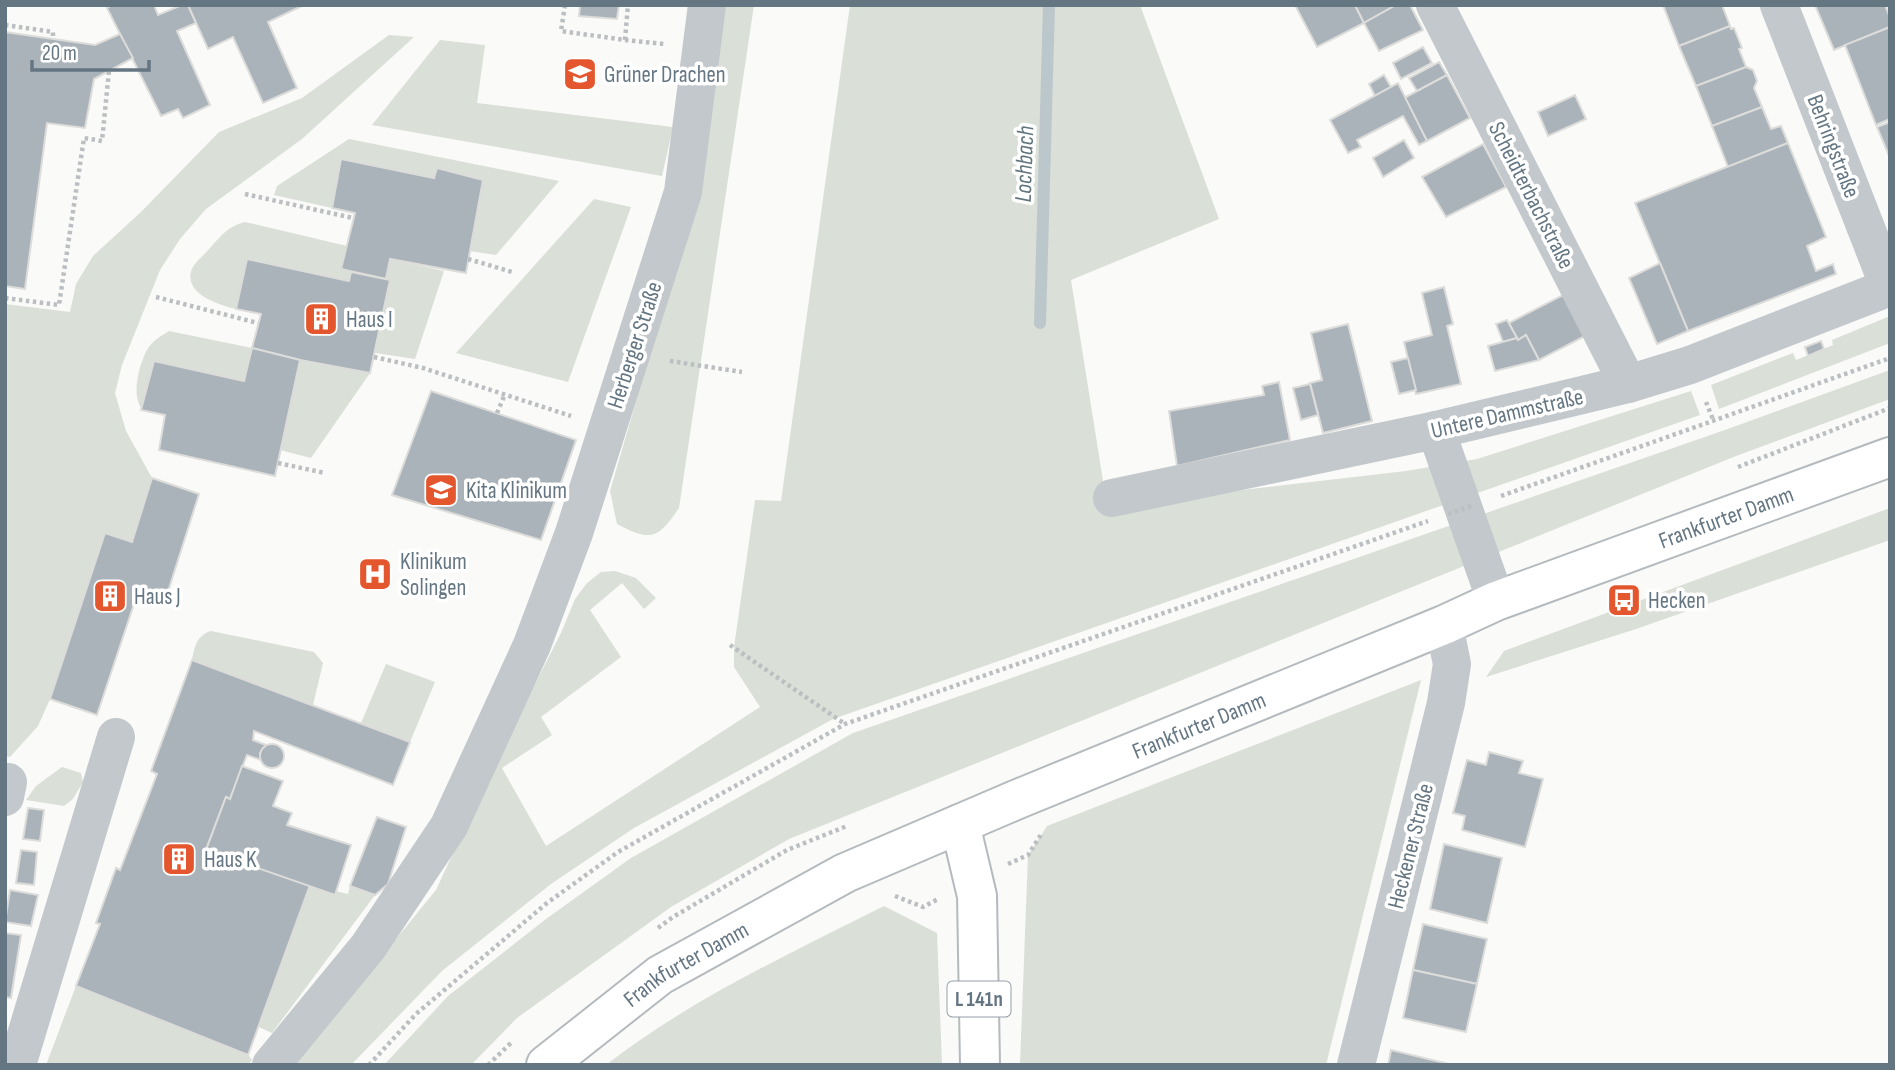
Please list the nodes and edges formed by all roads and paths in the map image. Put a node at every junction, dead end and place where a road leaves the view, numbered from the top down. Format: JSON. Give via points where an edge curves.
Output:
{"nodes":[{"id":1,"x":565,"y":5,"type":"edge"},
{"id":2,"x":628,"y":5,"type":"edge"},
{"id":3,"x":707,"y":5,"type":"edge"},
{"id":4,"x":1435,"y":5,"type":"edge"},
{"id":5,"x":1779,"y":5,"type":"edge"},
{"id":6,"x":5,"y":25,"type":"edge"},
{"id":7,"x":53,"y":39,"type":"dead end"},
{"id":8,"x":109,"y":71,"type":"dead end"},
{"id":9,"x":245,"y":194,"type":"dead end"},
{"id":10,"x":353,"y":218,"type":"dead end"},
{"id":11,"x":468,"y":259,"type":"dead end"},
{"id":12,"x":512,"y":272,"type":"dead end"},
{"id":13,"x":1889,"y":287,"type":"edge"},
{"id":14,"x":156,"y":297,"type":"dead end"},
{"id":15,"x":5,"y":298,"type":"edge"},
{"id":16,"x":258,"y":323,"type":"dead end"},
{"id":17,"x":632,"y":355,"type":"junction"},
{"id":18,"x":374,"y":357,"type":"dead end"},
{"id":19,"x":1890,"y":358,"type":"edge"},
{"id":20,"x":741,"y":372,"type":"dead end"},
{"id":21,"x":1629,"y":384,"type":"junction"},
{"id":22,"x":505,"y":394,"type":"junction"},
{"id":23,"x":497,"y":413,"type":"dead end"},
{"id":24,"x":608,"y":428,"type":"junction"},
{"id":25,"x":1436,"y":430,"type":"junction"},
{"id":26,"x":1890,"y":457,"type":"edge"},
{"id":27,"x":278,"y":463,"type":"dead end"},
{"id":28,"x":325,"y":473,"type":"dead end"},
{"id":29,"x":1499,"y":496,"type":"dead end"},
{"id":30,"x":1112,"y":498,"type":"dead end"},
{"id":31,"x":1487,"y":501,"type":"dead end"},
{"id":32,"x":1496,"y":601,"type":"junction"},
{"id":33,"x":1444,"y":625,"type":"junction"},
{"id":34,"x":730,"y":645,"type":"dead end"},
{"id":35,"x":845,"y":724,"type":"junction"},
{"id":36,"x":116,"y":737,"type":"dead end"},
{"id":37,"x":960,"y":824,"type":"junction"},
{"id":38,"x":17,"y":1065,"type":"edge"},
{"id":39,"x":271,"y":1065,"type":"edge"},
{"id":40,"x":369,"y":1065,"type":"edge"},
{"id":41,"x":545,"y":1065,"type":"edge"},
{"id":42,"x":980,"y":1065,"type":"edge"},
{"id":43,"x":1356,"y":1065,"type":"edge"}],
"edges":[{"from":1,"to":2,"type":"path","via":[[561,31],[625,40]]},
{"from":3,"to":17,"type":"street","name":"Herberger Straße","via":[[683,192]]},
{"from":4,"to":21,"type":"street","name":"Scheidterbachstraße"},
{"from":5,"to":13,"type":"street","name":"Behringstraße"},
{"from":6,"to":7,"type":"path","via":[[53,32]]},
{"from":8,"to":15,"type":"path","via":[[102,141],[84,138],[59,305]]},
{"from":9,"to":10,"type":"path"},
{"from":11,"to":12,"type":"path"},
{"from":13,"to":21,"type":"street","name":"Untere Dammstraße","via":[[1690,366]]},
{"from":14,"to":16,"type":"path"},
{"from":17,"to":20,"type":"path"},
{"from":17,"to":24,"type":"street","name":"Herberger Straße"},
{"from":18,"to":22,"type":"path"},
{"from":19,"to":29,"type":"path"},
{"from":21,"to":25,"type":"street","name":"Untere Dammstraße"},
{"from":22,"to":23,"type":"path"},
{"from":22,"to":24,"type":"path"},
{"from":24,"to":39,"type":"street","name":"Herberger Straße","via":[[574,533],[519,674],[449,826],[368,947]]},
{"from":25,"to":30,"type":"street","name":"Untere Dammstraße"},
{"from":25,"to":32,"type":"street"},
{"from":26,"to":32,"type":"main road","name":"Frankfurter Damm"},
{"from":27,"to":28,"type":"path"},
{"from":31,"to":35,"type":"path","bridge":true},
{"from":32,"to":33,"type":"main road","name":"Frankfurter Damm"},
{"from":33,"to":37,"type":"main road","name":"Frankfurter Damm"},
{"from":33,"to":43,"type":"street","name":"Heckener Straße","via":[[1452,664],[1446,703]]},
{"from":34,"to":35,"type":"path"},
{"from":35,"to":40,"type":"path","via":[[618,852],[547,903],[416,1014]]},
{"from":36,"to":38,"type":"street"},
{"from":37,"to":41,"type":"main road","name":"Frankfurter Damm","via":[[845,873],[660,975]]},
{"from":37,"to":42,"type":"main road","number":"L 141n","via":[[977,896]]}]}
